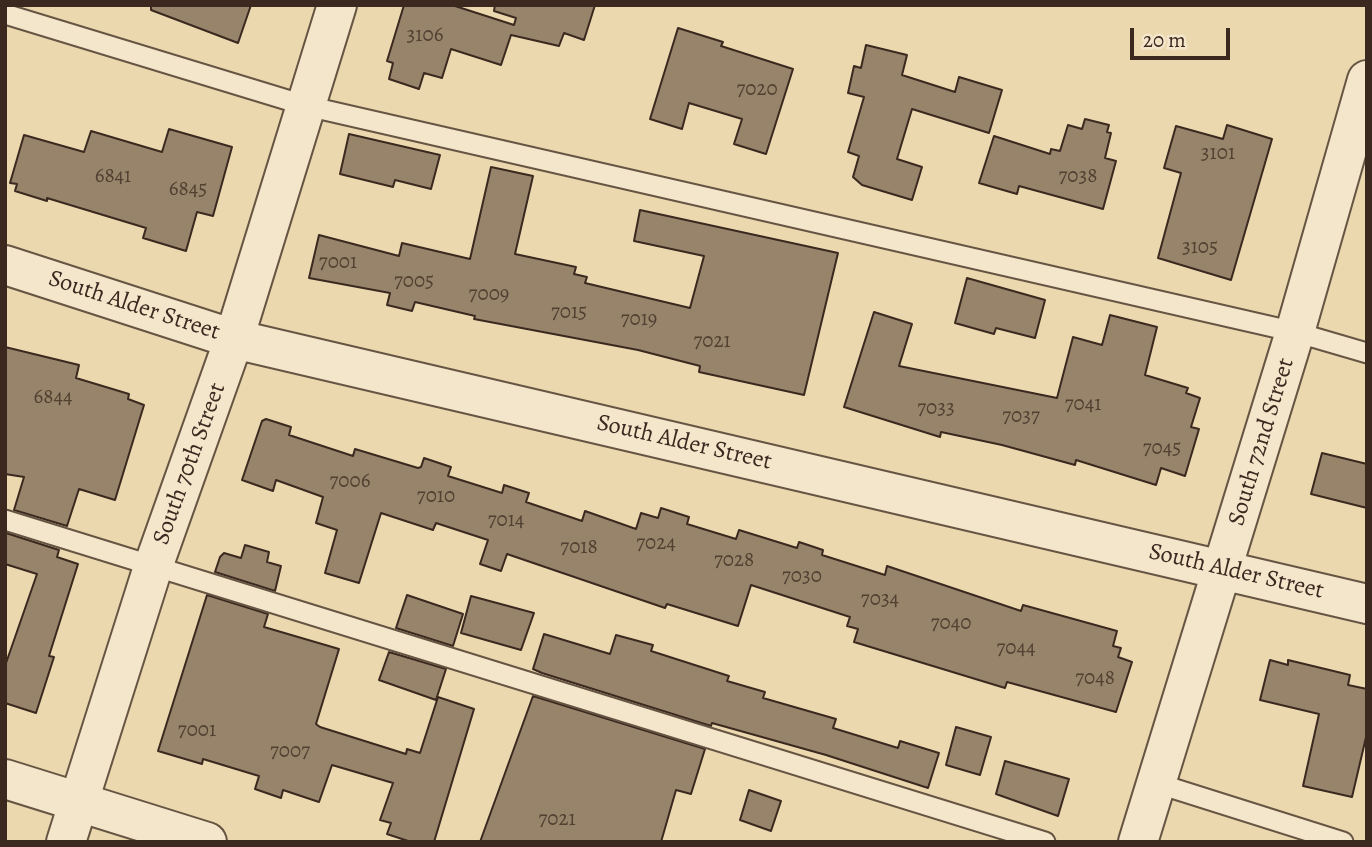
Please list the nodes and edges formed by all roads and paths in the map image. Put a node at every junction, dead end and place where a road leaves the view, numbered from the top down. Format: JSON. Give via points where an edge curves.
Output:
{"nodes":[{"id":1,"x":337,"y":5,"type":"edge"},
{"id":2,"x":5,"y":14,"type":"edge"},
{"id":3,"x":1364,"y":98,"type":"edge"},
{"id":4,"x":307,"y":106,"type":"junction"},
{"id":5,"x":5,"y":265,"type":"edge"},
{"id":6,"x":1295,"y":332,"type":"junction"},
{"id":7,"x":234,"y":339,"type":"junction"},
{"id":8,"x":1367,"y":353,"type":"edge"},
{"id":9,"x":5,"y":520,"type":"edge"},
{"id":10,"x":153,"y":567,"type":"junction"},
{"id":11,"x":1223,"y":569,"type":"junction"},
{"id":12,"x":1367,"y":604,"type":"edge"},
{"id":13,"x":5,"y":779,"type":"edge"},
{"id":14,"x":1156,"y":783,"type":"junction"},
{"id":15,"x":78,"y":803,"type":"junction"},
{"id":16,"x":66,"y":842,"type":"edge"},
{"id":17,"x":207,"y":842,"type":"edge"},
{"id":18,"x":1045,"y":842,"type":"edge"},
{"id":19,"x":1138,"y":842,"type":"edge"},
{"id":20,"x":1343,"y":842,"type":"edge"}],
"edges":[{"from":1,"to":4,"type":"street","name":"South 70th Street"},
{"from":2,"to":4,"type":"lane"},
{"from":3,"to":6,"type":"street","name":"South 72nd Street"},
{"from":4,"to":6,"type":"lane"},
{"from":4,"to":7,"type":"street","name":"South 70th Street"},
{"from":5,"to":7,"type":"street","name":"South Alder Street"},
{"from":6,"to":8,"type":"lane"},
{"from":6,"to":11,"type":"street","name":"South 72nd Street"},
{"from":7,"to":10,"type":"street","name":"South 70th Street"},
{"from":7,"to":11,"type":"street","name":"South Alder Street"},
{"from":9,"to":10,"type":"lane"},
{"from":10,"to":15,"type":"street","name":"South 70th Street"},
{"from":10,"to":18,"type":"lane"},
{"from":11,"to":12,"type":"street","name":"South Alder Street"},
{"from":11,"to":14,"type":"street","name":"South 72nd Street"},
{"from":13,"to":15,"type":"street"},
{"from":14,"to":19,"type":"street","name":"South 72nd Street"},
{"from":14,"to":20,"type":"lane"},
{"from":15,"to":16,"type":"street","name":"South 70th Street"},
{"from":15,"to":17,"type":"street"}]}
